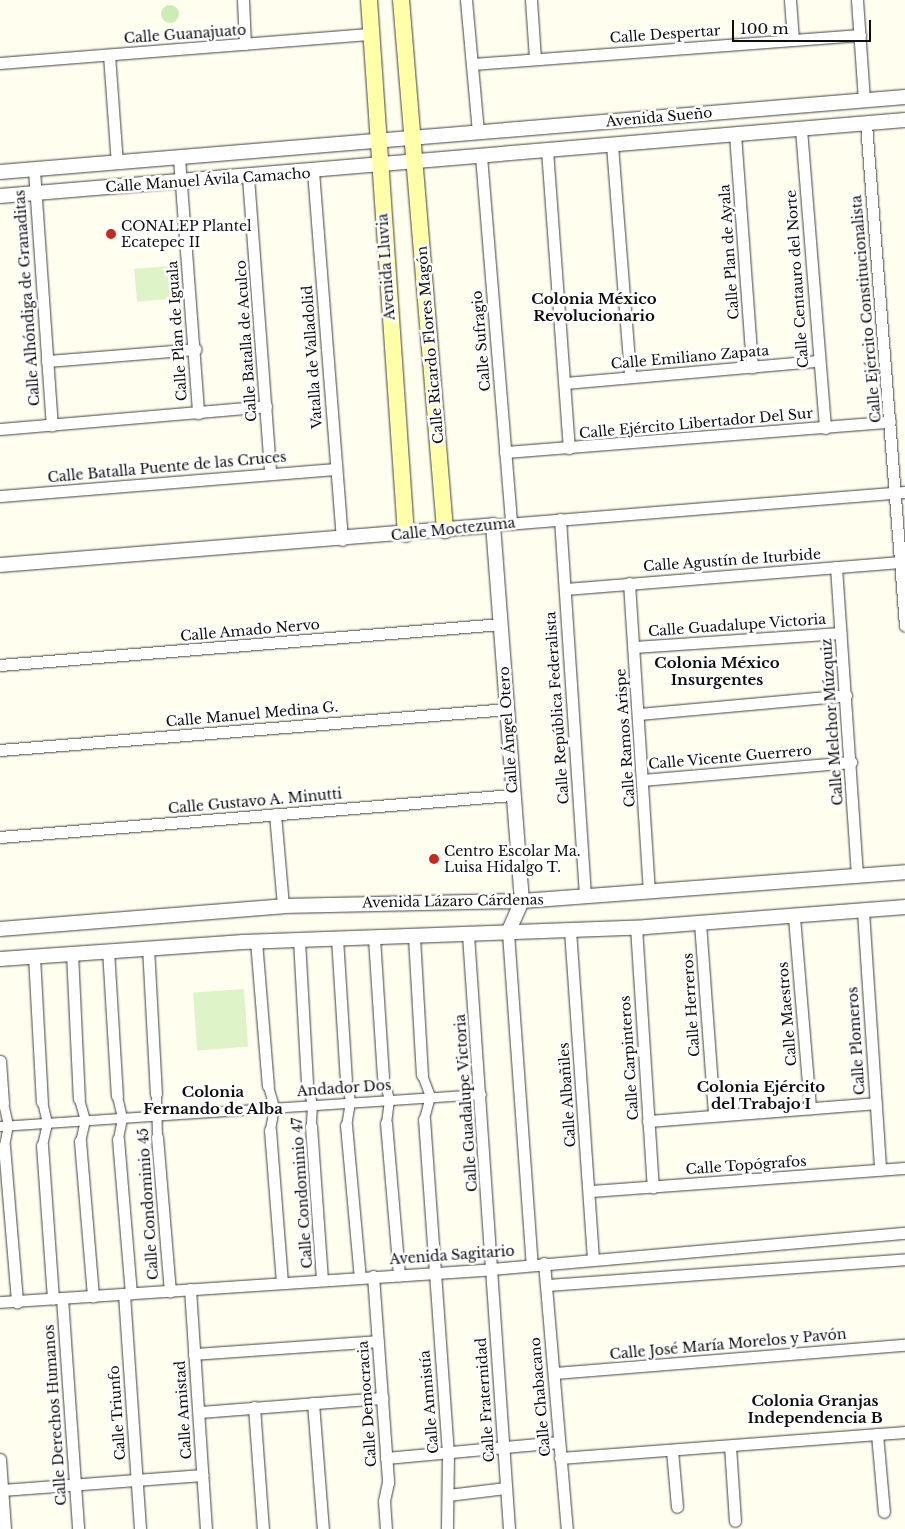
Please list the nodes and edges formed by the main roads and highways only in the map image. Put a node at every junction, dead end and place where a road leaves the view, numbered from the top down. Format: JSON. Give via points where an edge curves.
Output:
{"nodes":[{"id":1,"x":369,"y":0,"type":"edge"},
{"id":2,"x":402,"y":0,"type":"edge"},
{"id":3,"x":445,"y":530,"type":"road end"},
{"id":4,"x":406,"y":534,"type":"road end"}],
"edges":[{"from":1,"to":4,"type":"main road","name":"Avenida Lluvia","via":[[376,140]]},
{"from":2,"to":3,"type":"main road","name":"Calle Ricardo Flores Magón"}]}
